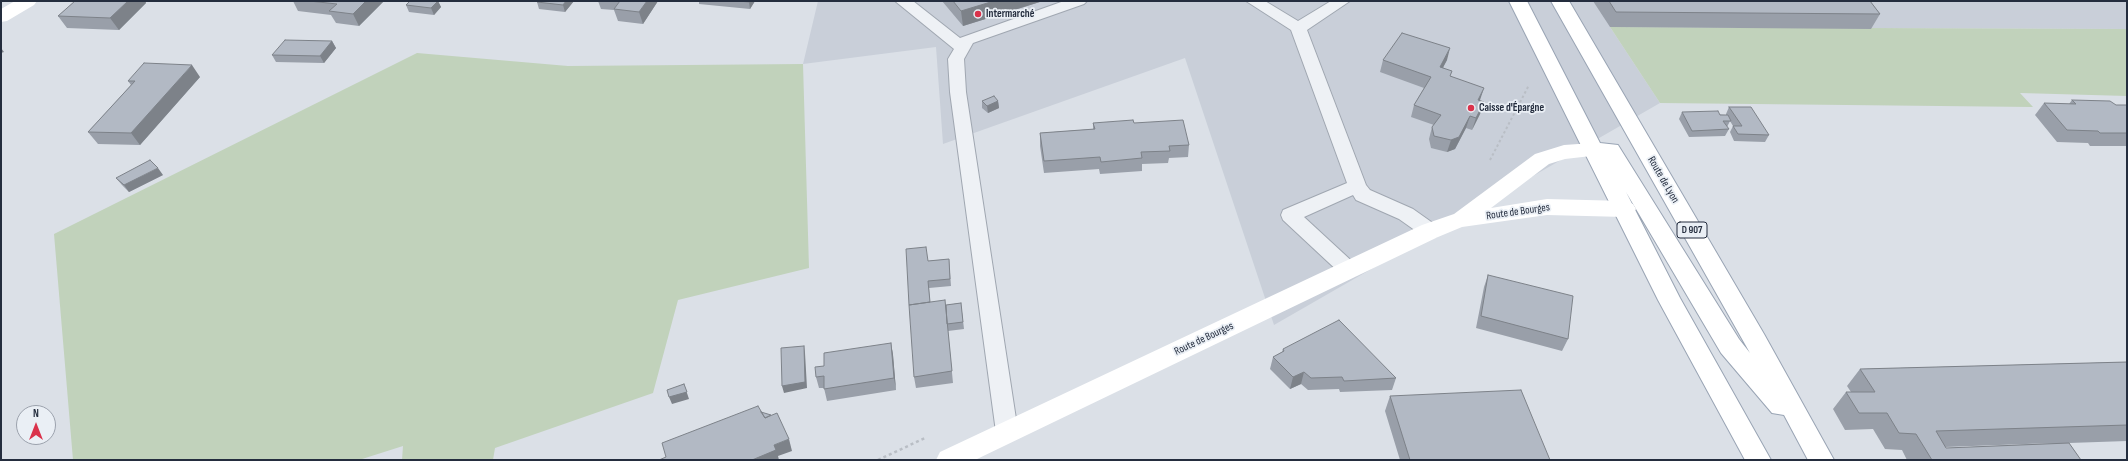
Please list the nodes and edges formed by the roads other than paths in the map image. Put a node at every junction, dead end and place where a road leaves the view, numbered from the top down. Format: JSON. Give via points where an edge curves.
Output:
{"nodes":[{"id":1,"x":28,"y":1,"type":"edge"},
{"id":2,"x":903,"y":1,"type":"edge"},
{"id":3,"x":1079,"y":1,"type":"edge"},
{"id":4,"x":1254,"y":1,"type":"edge"},
{"id":5,"x":1342,"y":1,"type":"edge"},
{"id":6,"x":1518,"y":1,"type":"edge"},
{"id":7,"x":1560,"y":1,"type":"edge"},
{"id":8,"x":1,"y":17,"type":"edge"},
{"id":9,"x":1298,"y":28,"type":"junction"},
{"id":10,"x":962,"y":47,"type":"junction"},
{"id":11,"x":1593,"y":150,"type":"junction"},
{"id":12,"x":1358,"y":186,"type":"junction"},
{"id":13,"x":1633,"y":204,"type":"junction"},
{"id":14,"x":1459,"y":220,"type":"junction"},
{"id":15,"x":1430,"y":231,"type":"junction"},
{"id":16,"x":1349,"y":270,"type":"junction"},
{"id":17,"x":1007,"y":432,"type":"junction"},
{"id":18,"x":1817,"y":452,"type":"edge"},
{"id":19,"x":949,"y":460,"type":"edge"},
{"id":20,"x":1758,"y":460,"type":"edge"}],
"edges":[{"from":1,"to":8,"type":"main road"},
{"from":2,"to":10,"type":"lane"},
{"from":3,"to":10,"type":"lane","via":[[967,40]]},
{"from":4,"to":9,"type":"lane"},
{"from":5,"to":9,"type":"lane"},
{"from":6,"to":11,"type":"main road"},
{"from":7,"to":13,"type":"main road","name":"Route de Lyon","number":"D 907","via":[[1579,52],[1619,132]]},
{"from":7,"to":18,"type":"main road","name":"Route de Lyon","number":"D 907"},
{"from":9,"to":12,"type":"lane"},
{"from":10,"to":17,"type":"lane","via":[[956,59],[958,92]]},
{"from":11,"to":13,"type":"main road","name":"Route de Lyon","number":"D 907","via":[[1611,150]]},
{"from":11,"to":14,"type":"main road","name":"Route de Bourges","via":[[1564,152],[1542,158]]},
{"from":12,"to":15,"type":"lane","via":[[1363,195],[1406,214]]},
{"from":12,"to":16,"type":"lane","via":[[1290,215]]},
{"from":13,"to":14,"type":"main road","name":"Route de Bourges","via":[[1547,207]]},
{"from":13,"to":18,"type":"main road","name":"Route de Lyon","number":"D 907","via":[[1730,346]]},
{"from":13,"to":20,"type":"main road","name":"Route de Lyon","number":"D 907","via":[[1670,300]]},
{"from":14,"to":15,"type":"main road","name":"Route de Bourges"},
{"from":15,"to":16,"type":"main road","name":"Route de Bourges"},
{"from":16,"to":17,"type":"main road","name":"Route de Bourges"},
{"from":17,"to":19,"type":"main road","name":"Route de Bourges"}]}
